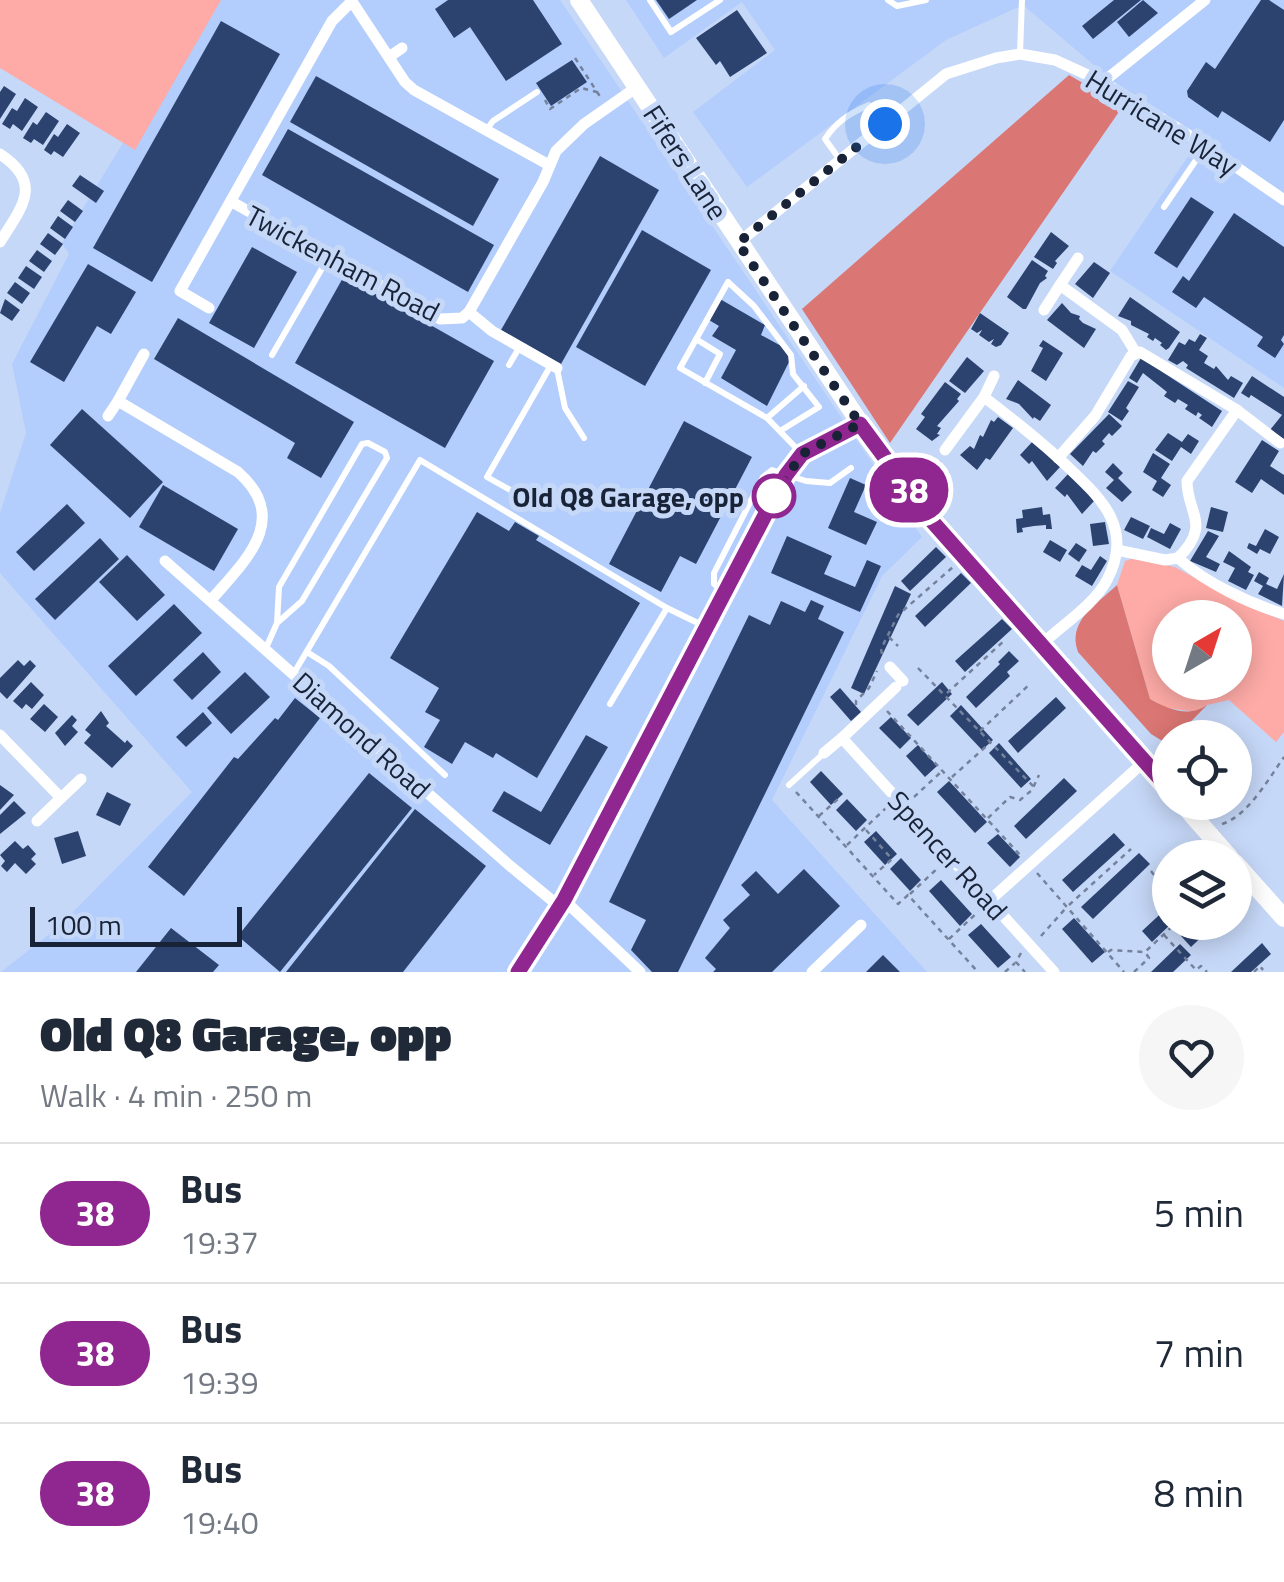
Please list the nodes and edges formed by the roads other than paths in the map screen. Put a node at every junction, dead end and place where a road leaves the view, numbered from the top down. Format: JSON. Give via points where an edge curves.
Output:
{"nodes":[{"id":1,"x":360,"y":0,"type":"edge"},
{"id":2,"x":579,"y":0,"type":"edge"},
{"id":3,"x":650,"y":0,"type":"edge"},
{"id":4,"x":720,"y":0,"type":"edge"},
{"id":5,"x":888,"y":0,"type":"edge"},
{"id":6,"x":926,"y":0,"type":"edge"},
{"id":7,"x":1022,"y":0,"type":"edge"},
{"id":8,"x":1206,"y":0,"type":"edge"},
{"id":9,"x":352,"y":1,"type":"edge"},
{"id":10,"x":402,"y":48,"type":"dead end"},
{"id":11,"x":1020,"y":54,"type":"junction"},
{"id":12,"x":389,"y":58,"type":"junction"},
{"id":13,"x":1103,"y":82,"type":"junction"},
{"id":14,"x":638,"y":87,"type":"junction"},
{"id":15,"x":537,"y":92,"type":"road end"},
{"id":16,"x":885,"y":124,"type":"junction"},
{"id":17,"x":486,"y":130,"type":"junction"},
{"id":18,"x":1206,"y":146,"type":"junction"},
{"id":19,"x":0,"y":154,"type":"edge"},
{"id":20,"x":840,"y":160,"type":"junction"},
{"id":21,"x":549,"y":164,"type":"junction"},
{"id":22,"x":1284,"y":200,"type":"edge"},
{"id":23,"x":232,"y":202,"type":"junction"},
{"id":24,"x":1164,"y":207,"type":"dead end"},
{"id":25,"x":0,"y":242,"type":"edge"},
{"id":26,"x":738,"y":243,"type":"junction"},
{"id":27,"x":328,"y":257,"type":"junction"},
{"id":28,"x":1078,"y":258,"type":"dead end"},
{"id":29,"x":1060,"y":285,"type":"junction"},
{"id":30,"x":209,"y":308,"type":"dead end"},
{"id":31,"x":1044,"y":310,"type":"dead end"},
{"id":32,"x":469,"y":312,"type":"junction"},
{"id":33,"x":696,"y":340,"type":"junction"},
{"id":34,"x":520,"y":346,"type":"junction"},
{"id":35,"x":1136,"y":353,"type":"junction"},
{"id":36,"x":144,"y":354,"type":"dead end"},
{"id":37,"x":272,"y":355,"type":"dead end"},
{"id":38,"x":509,"y":364,"type":"dead end"},
{"id":39,"x":554,"y":367,"type":"junction"},
{"id":40,"x":994,"y":376,"type":"dead end"},
{"id":41,"x":705,"y":383,"type":"junction"},
{"id":42,"x":804,"y":386,"type":"junction"},
{"id":43,"x":984,"y":397,"type":"junction"},
{"id":44,"x":118,"y":400,"type":"junction"},
{"id":45,"x":1236,"y":410,"type":"junction"},
{"id":46,"x":108,"y":416,"type":"dead end"},
{"id":47,"x":766,"y":418,"type":"junction"},
{"id":48,"x":860,"y":424,"type":"junction"},
{"id":49,"x":780,"y":431,"type":"junction"},
{"id":50,"x":584,"y":438,"type":"dead end"},
{"id":51,"x":1282,"y":445,"type":"edge"},
{"id":52,"x":945,"y":450,"type":"road end"},
{"id":53,"x":802,"y":454,"type":"junction"},
{"id":54,"x":1058,"y":458,"type":"junction"},
{"id":55,"x":851,"y":468,"type":"dead end"},
{"id":56,"x":786,"y":475,"type":"junction"},
{"id":57,"x":544,"y":509,"type":"dead end"},
{"id":58,"x":1117,"y":550,"type":"junction"},
{"id":59,"x":1178,"y":558,"type":"junction"},
{"id":60,"x":165,"y":562,"type":"dead end"},
{"id":61,"x":724,"y":592,"type":"junction"},
{"id":62,"x":211,"y":600,"type":"junction"},
{"id":63,"x":666,"y":608,"type":"junction"},
{"id":64,"x":1284,"y":614,"type":"edge"},
{"id":65,"x":277,"y":623,"type":"junction"},
{"id":66,"x":706,"y":626,"type":"junction"},
{"id":67,"x":1041,"y":645,"type":"junction"},
{"id":68,"x":266,"y":649,"type":"junction"},
{"id":69,"x":307,"y":652,"type":"junction"},
{"id":70,"x":887,"y":662,"type":"road end"},
{"id":71,"x":294,"y":674,"type":"junction"},
{"id":72,"x":610,"y":704,"type":"dead end"},
{"id":73,"x":0,"y":736,"type":"edge"},
{"id":74,"x":842,"y":738,"type":"junction"},
{"id":75,"x":824,"y":753,"type":"joint"},
{"id":76,"x":1144,"y":762,"type":"junction"},
{"id":77,"x":1152,"y":771,"type":"edge"},
{"id":78,"x":445,"y":774,"type":"dead end"},
{"id":79,"x":81,"y":778,"type":"dead end"},
{"id":80,"x":789,"y":784,"type":"road end"},
{"id":81,"x":61,"y":798,"type":"junction"},
{"id":82,"x":1197,"y":820,"type":"edge"},
{"id":83,"x":38,"y":821,"type":"dead end"},
{"id":84,"x":1215,"y":840,"type":"edge"},
{"id":85,"x":1252,"y":882,"type":"edge"},
{"id":86,"x":989,"y":902,"type":"junction"},
{"id":87,"x":562,"y":903,"type":"junction"},
{"id":88,"x":1284,"y":918,"type":"edge"},
{"id":89,"x":861,"y":925,"type":"dead end"},
{"id":90,"x":518,"y":972,"type":"edge"},
{"id":91,"x":640,"y":972,"type":"edge"},
{"id":92,"x":812,"y":972,"type":"edge"},
{"id":93,"x":1054,"y":972,"type":"edge"}],
"edges":[{"from":1,"to":9,"type":"lane"},
{"from":2,"to":14,"type":"street","name":"Fifers Lane"},
{"from":3,"to":4,"type":"lane","via":[[672,32]]},
{"from":5,"to":6,"type":"lane","via":[[896,6]]},
{"from":7,"to":11,"type":"lane"},
{"from":8,"to":13,"type":"street"},
{"from":9,"to":12,"type":"street"},
{"from":9,"to":23,"type":"street","via":[[332,21]]},
{"from":10,"to":12,"type":"street"},
{"from":11,"to":13,"type":"street","name":"Hurricane Way","via":[[1055,60]]},
{"from":11,"to":16,"type":"street","name":"Hurricane Way","via":[[946,74]]},
{"from":12,"to":17,"type":"street","via":[[414,90]]},
{"from":13,"to":18,"type":"street","name":"Hurricane Way"},
{"from":14,"to":21,"type":"street","via":[[564,141]]},
{"from":14,"to":26,"type":"street","name":"Fifers Lane"},
{"from":15,"to":17,"type":"lane"},
{"from":16,"to":20,"type":"street","name":"Hurricane Way"},
{"from":16,"to":20,"type":"lane","via":[[869,106],[833,127],[825,139]]},
{"from":17,"to":21,"type":"street"},
{"from":18,"to":22,"type":"street","name":"Hurricane Way"},
{"from":18,"to":24,"type":"lane"},
{"from":19,"to":25,"type":"street","via":[[20,170],[26,188]]},
{"from":20,"to":26,"type":"street","name":"Hurricane Way"},
{"from":21,"to":32,"type":"street"},
{"from":23,"to":27,"type":"street","name":"Twickenham Road"},
{"from":23,"to":30,"type":"street","via":[[180,292]]},
{"from":26,"to":48,"type":"street","name":"Fifers Lane"},
{"from":27,"to":32,"type":"street","name":"Twickenham Road","via":[[440,319]]},
{"from":27,"to":37,"type":"lane"},
{"from":28,"to":29,"type":"street"},
{"from":29,"to":31,"type":"street"},
{"from":29,"to":35,"type":"street","via":[[1122,330]]},
{"from":32,"to":34,"type":"street","name":"Twickenham Road"},
{"from":33,"to":41,"type":"lane","via":[[720,354]]},
{"from":33,"to":41,"type":"lane","via":[[680,368]]},
{"from":33,"to":42,"type":"lane","via":[[728,282],[792,355],[793,374]]},
{"from":34,"to":38,"type":"lane"},
{"from":34,"to":39,"type":"street","name":"Twickenham Road"},
{"from":35,"to":45,"type":"street"},
{"from":35,"to":54,"type":"street","via":[[1089,425]]},
{"from":36,"to":44,"type":"street"},
{"from":39,"to":50,"type":"lane","via":[[564,408]]},
{"from":39,"to":57,"type":"lane","via":[[488,477]]},
{"from":40,"to":43,"type":"street"},
{"from":41,"to":47,"type":"lane"},
{"from":42,"to":47,"type":"lane"},
{"from":42,"to":49,"type":"lane","via":[[818,409]]},
{"from":43,"to":52,"type":"street"},
{"from":43,"to":54,"type":"street"},
{"from":44,"to":46,"type":"street"},
{"from":44,"to":62,"type":"street","via":[[238,472],[261,502],[257,542]]},
{"from":45,"to":51,"type":"street"},
{"from":45,"to":59,"type":"street","via":[[1188,481],[1197,525]]},
{"from":47,"to":49,"type":"lane"},
{"from":48,"to":53,"type":"street"},
{"from":48,"to":67,"type":"street","name":"Fifers Lane","via":[[931,520]]},
{"from":49,"to":53,"type":"lane"},
{"from":53,"to":56,"type":"street"},
{"from":54,"to":58,"type":"street","via":[[1106,504]]},
{"from":55,"to":56,"type":"lane","via":[[830,483]]},
{"from":56,"to":61,"type":"street"},
{"from":56,"to":61,"type":"lane","via":[[772,470],[763,478],[714,572],[714,584]]},
{"from":58,"to":59,"type":"street"},
{"from":58,"to":67,"type":"street","via":[[1096,596]]},
{"from":59,"to":64,"type":"street"},
{"from":60,"to":62,"type":"street","name":"Diamond Road"},
{"from":61,"to":66,"type":"street"},
{"from":62,"to":68,"type":"street","name":"Diamond Road"},
{"from":63,"to":66,"type":"lane"},
{"from":63,"to":69,"type":"lane","via":[[420,460]]},
{"from":63,"to":72,"type":"lane"},
{"from":65,"to":65,"type":"lane","via":[[279,587],[362,444],[385,452],[302,601]]},
{"from":65,"to":68,"type":"lane"},
{"from":66,"to":87,"type":"street"},
{"from":67,"to":76,"type":"street","name":"Fifers Lane"},
{"from":68,"to":71,"type":"street","name":"Diamond Road"},
{"from":69,"to":71,"type":"lane"},
{"from":69,"to":78,"type":"lane"},
{"from":70,"to":74,"type":"street","via":[[899,684]]},
{"from":71,"to":87,"type":"street","name":"Diamond Road","via":[[509,866]]},
{"from":73,"to":81,"type":"street"},
{"from":74,"to":75,"type":"street"},
{"from":74,"to":86,"type":"street","name":"Spencer Road"},
{"from":75,"to":80,"type":"lane"},
{"from":76,"to":77,"type":"street","name":"Fifers Lane"},
{"from":76,"to":86,"type":"street"},
{"from":79,"to":81,"type":"street"},
{"from":81,"to":83,"type":"street"},
{"from":82,"to":84,"type":"street"},
{"from":85,"to":88,"type":"street"},
{"from":86,"to":93,"type":"street","name":"Spencer Road"},
{"from":87,"to":90,"type":"street"},
{"from":87,"to":91,"type":"street","name":"Diamond Road"},
{"from":89,"to":92,"type":"street"}]}
